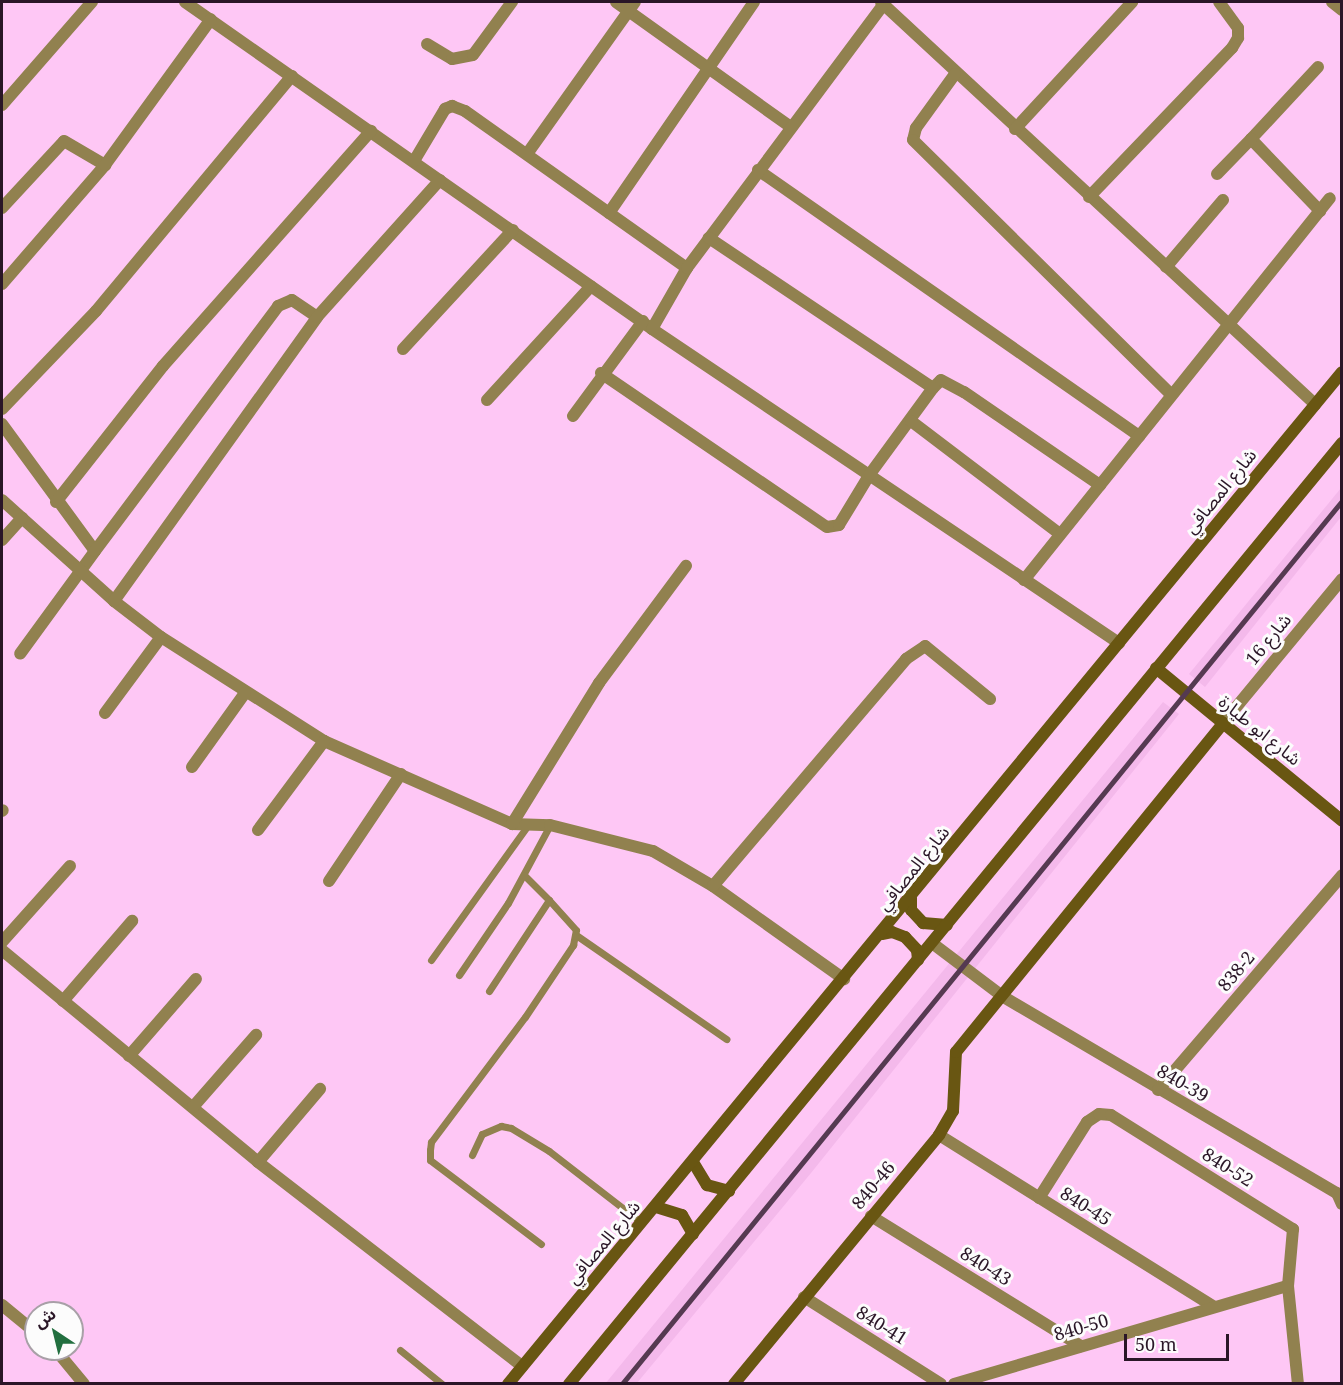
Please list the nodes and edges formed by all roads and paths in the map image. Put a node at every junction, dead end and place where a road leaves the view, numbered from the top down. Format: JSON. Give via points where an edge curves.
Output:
{"nodes":[{"id":1,"x":92,"y":2,"type":"edge"},
{"id":2,"x":185,"y":2,"type":"edge"},
{"id":3,"x":512,"y":2,"type":"edge"},
{"id":4,"x":616,"y":2,"type":"edge"},
{"id":5,"x":754,"y":2,"type":"edge"},
{"id":6,"x":1132,"y":2,"type":"edge"},
{"id":7,"x":1219,"y":2,"type":"edge"},
{"id":8,"x":1332,"y":2,"type":"edge"},
{"id":9,"x":883,"y":3,"type":"edge"},
{"id":10,"x":632,"y":6,"type":"edge"},
{"id":11,"x":1341,"y":10,"type":"edge"},
{"id":12,"x":211,"y":19,"type":"junction"},
{"id":13,"x":427,"y":45,"type":"dead end"},
{"id":14,"x":706,"y":66,"type":"junction"},
{"id":15,"x":1318,"y":67,"type":"dead end"},
{"id":16,"x":955,"y":74,"type":"junction"},
{"id":17,"x":292,"y":76,"type":"junction"},
{"id":18,"x":2,"y":105,"type":"edge"},
{"id":19,"x":789,"y":126,"type":"junction"},
{"id":20,"x":1015,"y":129,"type":"junction"},
{"id":21,"x":371,"y":131,"type":"junction"},
{"id":22,"x":1251,"y":140,"type":"junction"},
{"id":23,"x":527,"y":154,"type":"junction"},
{"id":24,"x":414,"y":161,"type":"junction"},
{"id":25,"x":105,"y":165,"type":"junction"},
{"id":26,"x":758,"y":170,"type":"junction"},
{"id":27,"x":1217,"y":174,"type":"dead end"},
{"id":28,"x":440,"y":180,"type":"junction"},
{"id":29,"x":1089,"y":197,"type":"junction"},
{"id":30,"x":1330,"y":198,"type":"dead end"},
{"id":31,"x":1223,"y":200,"type":"dead end"},
{"id":32,"x":2,"y":207,"type":"edge"},
{"id":33,"x":1320,"y":211,"type":"junction"},
{"id":34,"x":609,"y":213,"type":"junction"},
{"id":35,"x":513,"y":230,"type":"junction"},
{"id":36,"x":709,"y":238,"type":"junction"},
{"id":37,"x":1166,"y":267,"type":"junction"},
{"id":38,"x":687,"y":268,"type":"junction"},
{"id":39,"x":2,"y":284,"type":"edge"},
{"id":40,"x":591,"y":286,"type":"junction"},
{"id":41,"x":317,"y":317,"type":"junction"},
{"id":42,"x":648,"y":325,"type":"junction"},
{"id":43,"x":1229,"y":325,"type":"junction"},
{"id":44,"x":403,"y":349,"type":"dead end"},
{"id":45,"x":1341,"y":372,"type":"edge"},
{"id":46,"x":601,"y":373,"type":"junction"},
{"id":47,"x":933,"y":388,"type":"junction"},
{"id":48,"x":1172,"y":395,"type":"junction"},
{"id":49,"x":487,"y":400,"type":"dead end"},
{"id":50,"x":1315,"y":404,"type":"junction"},
{"id":51,"x":2,"y":409,"type":"edge"},
{"id":52,"x":573,"y":416,"type":"dead end"},
{"id":53,"x":911,"y":421,"type":"junction"},
{"id":54,"x":3,"y":431,"type":"edge"},
{"id":55,"x":1139,"y":436,"type":"junction"},
{"id":56,"x":1341,"y":443,"type":"edge"},
{"id":57,"x":870,"y":474,"type":"junction"},
{"id":58,"x":1100,"y":485,"type":"junction"},
{"id":59,"x":2,"y":500,"type":"edge"},
{"id":60,"x":56,"y":501,"type":"junction"},
{"id":61,"x":22,"y":518,"type":"junction"},
{"id":62,"x":1060,"y":534,"type":"junction"},
{"id":63,"x":2,"y":540,"type":"edge"},
{"id":64,"x":95,"y":550,"type":"junction"},
{"id":65,"x":686,"y":566,"type":"dead end"},
{"id":66,"x":81,"y":572,"type":"junction"},
{"id":67,"x":1024,"y":579,"type":"junction"},
{"id":68,"x":1341,"y":579,"type":"edge"},
{"id":69,"x":114,"y":601,"type":"junction"},
{"id":70,"x":161,"y":637,"type":"junction"},
{"id":71,"x":1119,"y":643,"type":"junction"},
{"id":72,"x":20,"y":654,"type":"dead end"},
{"id":73,"x":1156,"y":668,"type":"junction"},
{"id":74,"x":245,"y":693,"type":"junction"},
{"id":75,"x":990,"y":699,"type":"dead end"},
{"id":76,"x":105,"y":713,"type":"dead end"},
{"id":77,"x":1223,"y":723,"type":"junction"},
{"id":78,"x":324,"y":741,"type":"junction"},
{"id":79,"x":192,"y":767,"type":"dead end"},
{"id":80,"x":401,"y":774,"type":"junction"},
{"id":81,"x":1341,"y":821,"type":"edge"},
{"id":82,"x":512,"y":824,"type":"junction"},
{"id":83,"x":528,"y":825,"type":"junction"},
{"id":84,"x":550,"y":825,"type":"junction"},
{"id":85,"x":258,"y":830,"type":"dead end"},
{"id":86,"x":70,"y":866,"type":"dead end"},
{"id":87,"x":524,"y":875,"type":"junction"},
{"id":88,"x":1341,"y":875,"type":"edge"},
{"id":89,"x":329,"y":881,"type":"dead end"},
{"id":90,"x":713,"y":886,"type":"junction"},
{"id":91,"x":911,"y":898,"type":"junction"},
{"id":92,"x":549,"y":900,"type":"junction"},
{"id":93,"x":132,"y":921,"type":"dead end"},
{"id":94,"x":947,"y":925,"type":"junction"},
{"id":95,"x":882,"y":934,"type":"junction"},
{"id":96,"x":576,"y":935,"type":"junction"},
{"id":97,"x":2,"y":942,"type":"edge"},
{"id":98,"x":932,"y":943,"type":"junction"},
{"id":99,"x":2,"y":950,"type":"edge"},
{"id":100,"x":431,"y":960,"type":"dead end"},
{"id":101,"x":918,"y":960,"type":"junction"},
{"id":102,"x":459,"y":975,"type":"dead end"},
{"id":103,"x":196,"y":979,"type":"dead end"},
{"id":104,"x":844,"y":979,"type":"junction"},
{"id":105,"x":489,"y":991,"type":"dead end"},
{"id":106,"x":1002,"y":996,"type":"junction"},
{"id":107,"x":63,"y":1001,"type":"junction"},
{"id":108,"x":256,"y":1035,"type":"dead end"},
{"id":109,"x":726,"y":1040,"type":"dead end"},
{"id":110,"x":129,"y":1056,"type":"junction"},
{"id":111,"x":320,"y":1089,"type":"dead end"},
{"id":112,"x":1158,"y":1090,"type":"junction"},
{"id":113,"x":193,"y":1107,"type":"junction"},
{"id":114,"x":939,"y":1135,"type":"junction"},
{"id":115,"x":472,"y":1155,"type":"dead end"},
{"id":116,"x":258,"y":1162,"type":"junction"},
{"id":117,"x":693,"y":1162,"type":"junction"},
{"id":118,"x":729,"y":1191,"type":"junction"},
{"id":119,"x":1340,"y":1195,"type":"edge"},
{"id":120,"x":1039,"y":1198,"type":"junction"},
{"id":121,"x":656,"y":1207,"type":"junction"},
{"id":122,"x":871,"y":1215,"type":"junction"},
{"id":123,"x":642,"y":1223,"type":"junction"},
{"id":124,"x":693,"y":1234,"type":"junction"},
{"id":125,"x":541,"y":1244,"type":"dead end"},
{"id":126,"x":1288,"y":1286,"type":"junction"},
{"id":127,"x":804,"y":1297,"type":"junction"},
{"id":128,"x":2,"y":1305,"type":"edge"},
{"id":129,"x":1214,"y":1307,"type":"junction"},
{"id":130,"x":24,"y":1323,"type":"edge"},
{"id":131,"x":1081,"y":1346,"type":"junction"},
{"id":132,"x":400,"y":1350,"type":"dead end"},
{"id":133,"x":65,"y":1361,"type":"edge"},
{"id":134,"x":522,"y":1366,"type":"junction"},
{"id":135,"x":739,"y":1382,"type":"edge"},
{"id":136,"x":84,"y":1383,"type":"edge"},
{"id":137,"x":442,"y":1383,"type":"edge"},
{"id":138,"x":508,"y":1383,"type":"edge"},
{"id":139,"x":569,"y":1383,"type":"edge"},
{"id":140,"x":941,"y":1383,"type":"edge"},
{"id":141,"x":954,"y":1383,"type":"edge"},
{"id":142,"x":1298,"y":1383,"type":"edge"}],
"edges":[{"from":1,"to":18,"type":"street"},
{"from":2,"to":12,"type":"street"},
{"from":3,"to":13,"type":"street","via":[[473,56],[452,59]]},
{"from":4,"to":10,"type":"street"},
{"from":5,"to":14,"type":"street"},
{"from":6,"to":20,"type":"street"},
{"from":7,"to":29,"type":"street","via":[[1238,28],[1232,48]]},
{"from":8,"to":11,"type":"street"},
{"from":9,"to":16,"type":"street"},
{"from":9,"to":19,"type":"street"},
{"from":10,"to":14,"type":"street"},
{"from":10,"to":23,"type":"street"},
{"from":12,"to":17,"type":"street"},
{"from":12,"to":25,"type":"street"},
{"from":14,"to":19,"type":"street"},
{"from":14,"to":34,"type":"street"},
{"from":15,"to":22,"type":"street"},
{"from":16,"to":20,"type":"street"},
{"from":16,"to":48,"type":"street","via":[[916,128],[913,140]]},
{"from":17,"to":21,"type":"street"},
{"from":17,"to":51,"type":"street","via":[[96,311]]},
{"from":19,"to":26,"type":"street"},
{"from":20,"to":29,"type":"street"},
{"from":21,"to":24,"type":"street"},
{"from":21,"to":60,"type":"street","via":[[163,366]]},
{"from":22,"to":27,"type":"street"},
{"from":22,"to":33,"type":"street"},
{"from":23,"to":24,"type":"street","via":[[452,106],[445,110]]},
{"from":23,"to":34,"type":"street"},
{"from":24,"to":28,"type":"street"},
{"from":25,"to":32,"type":"street","via":[[64,141]]},
{"from":25,"to":39,"type":"street"},
{"from":26,"to":36,"type":"street"},
{"from":26,"to":55,"type":"street"},
{"from":28,"to":35,"type":"street"},
{"from":28,"to":41,"type":"street"},
{"from":29,"to":37,"type":"street"},
{"from":30,"to":33,"type":"street"},
{"from":31,"to":37,"type":"street"},
{"from":33,"to":43,"type":"street"},
{"from":34,"to":38,"type":"street"},
{"from":35,"to":40,"type":"street"},
{"from":35,"to":44,"type":"street"},
{"from":36,"to":38,"type":"street"},
{"from":36,"to":47,"type":"street"},
{"from":37,"to":43,"type":"street"},
{"from":38,"to":42,"type":"street"},
{"from":40,"to":42,"type":"street"},
{"from":40,"to":49,"type":"street"},
{"from":41,"to":64,"type":"street","via":[[292,300],[279,306]]},
{"from":41,"to":69,"type":"street"},
{"from":42,"to":46,"type":"street"},
{"from":42,"to":57,"type":"street"},
{"from":43,"to":48,"type":"street"},
{"from":43,"to":50,"type":"street"},
{"from":45,"to":50,"type":"main road","name":"شارع المصافي"},
{"from":46,"to":52,"type":"street"},
{"from":46,"to":57,"type":"street","via":[[827,527],[839,525]]},
{"from":47,"to":53,"type":"street"},
{"from":47,"to":58,"type":"street","via":[[941,380],[964,392]]},
{"from":48,"to":55,"type":"street"},
{"from":50,"to":71,"type":"main road","name":"شارع المصافي"},
{"from":53,"to":57,"type":"street"},
{"from":53,"to":62,"type":"street"},
{"from":54,"to":60,"type":"street"},
{"from":55,"to":58,"type":"street"},
{"from":56,"to":73,"type":"main road"},
{"from":57,"to":67,"type":"street"},
{"from":58,"to":62,"type":"street"},
{"from":59,"to":61,"type":"street"},
{"from":60,"to":64,"type":"street"},
{"from":61,"to":63,"type":"street"},
{"from":61,"to":66,"type":"street"},
{"from":62,"to":67,"type":"street"},
{"from":64,"to":66,"type":"street"},
{"from":65,"to":82,"type":"street","via":[[599,683]]},
{"from":66,"to":69,"type":"street"},
{"from":66,"to":72,"type":"street"},
{"from":67,"to":71,"type":"street"},
{"from":68,"to":77,"type":"street","name":"شارع 16"},
{"from":69,"to":70,"type":"street"},
{"from":70,"to":74,"type":"street"},
{"from":70,"to":76,"type":"street"},
{"from":71,"to":91,"type":"main road","name":"شارع المصافي"},
{"from":73,"to":77,"type":"main road","name":"شارع ابو طيارة"},
{"from":73,"to":94,"type":"main road"},
{"from":74,"to":78,"type":"street"},
{"from":74,"to":79,"type":"street"},
{"from":75,"to":90,"type":"street","via":[[924,646]]},
{"from":77,"to":81,"type":"main road","name":"شارع ابو طيارة"},
{"from":77,"to":106,"type":"main road","name":"840-46"},
{"from":78,"to":80,"type":"street"},
{"from":78,"to":85,"type":"street"},
{"from":80,"to":82,"type":"street"},
{"from":80,"to":89,"type":"street"},
{"from":82,"to":83,"type":"street"},
{"from":83,"to":84,"type":"street"},
{"from":83,"to":100,"type":"lane"},
{"from":84,"to":87,"type":"lane"},
{"from":84,"to":90,"type":"street","via":[[653,851]]},
{"from":86,"to":97,"type":"street"},
{"from":87,"to":92,"type":"lane"},
{"from":87,"to":102,"type":"lane"},
{"from":88,"to":112,"type":"street","name":"838-2"},
{"from":90,"to":104,"type":"street"},
{"from":91,"to":94,"type":"main road","via":[[911,910],[923,923]]},
{"from":91,"to":95,"type":"main road","name":"شارع المصافي"},
{"from":92,"to":96,"type":"lane"},
{"from":92,"to":105,"type":"lane"},
{"from":93,"to":107,"type":"street"},
{"from":94,"to":98,"type":"main road"},
{"from":95,"to":101,"type":"main road","via":[[892,932],[904,937],[917,950]]},
{"from":95,"to":104,"type":"main road","name":"شارع المصافي"},
{"from":96,"to":109,"type":"lane"},
{"from":96,"to":125,"type":"lane","via":[[525,1017],[431,1142],[430,1150],[430,1160]]},
{"from":98,"to":101,"type":"main road"},
{"from":98,"to":106,"type":"street","name":"840-39"},
{"from":99,"to":107,"type":"street"},
{"from":101,"to":118,"type":"main road"},
{"from":103,"to":110,"type":"street"},
{"from":104,"to":117,"type":"main road","name":"شارع المصافي"},
{"from":106,"to":112,"type":"street","name":"840-39"},
{"from":106,"to":114,"type":"main road","name":"840-46","via":[[956,1052],[953,1112]]},
{"from":107,"to":110,"type":"street"},
{"from":108,"to":113,"type":"street"},
{"from":110,"to":113,"type":"street"},
{"from":111,"to":116,"type":"street"},
{"from":112,"to":119,"type":"street","name":"840-39"},
{"from":113,"to":116,"type":"street"},
{"from":114,"to":120,"type":"street","name":"840-45"},
{"from":114,"to":122,"type":"main road","name":"840-46"},
{"from":115,"to":123,"type":"lane","via":[[482,1134],[501,1126],[511,1128],[576,1171]]},
{"from":116,"to":134,"type":"street"},
{"from":117,"to":118,"type":"main road","via":[[708,1185]]},
{"from":117,"to":121,"type":"main road","name":"شارع المصافي"},
{"from":118,"to":124,"type":"main road"},
{"from":120,"to":126,"type":"street","name":"840-52","via":[[1087,1122],[1099,1114],[1111,1115],[1293,1229]]},
{"from":120,"to":129,"type":"street","name":"840-45"},
{"from":121,"to":123,"type":"main road","name":"شارع المصافي"},
{"from":121,"to":124,"type":"main road","via":[[682,1215]]},
{"from":122,"to":127,"type":"main road","name":"840-46"},
{"from":122,"to":131,"type":"street","name":"840-43"},
{"from":123,"to":134,"type":"main road","name":"شارع المصافي"},
{"from":124,"to":139,"type":"main road"},
{"from":126,"to":129,"type":"street","name":"840-50"},
{"from":126,"to":142,"type":"street","name":"840-52"},
{"from":127,"to":135,"type":"main road","name":"840-46"},
{"from":127,"to":140,"type":"street","name":"840-41"},
{"from":128,"to":130,"type":"street"},
{"from":129,"to":131,"type":"street","name":"840-50"},
{"from":131,"to":141,"type":"street","name":"840-50"},
{"from":132,"to":137,"type":"lane"},
{"from":133,"to":136,"type":"street"},
{"from":134,"to":138,"type":"main road","name":"شارع المصافي"}]}
